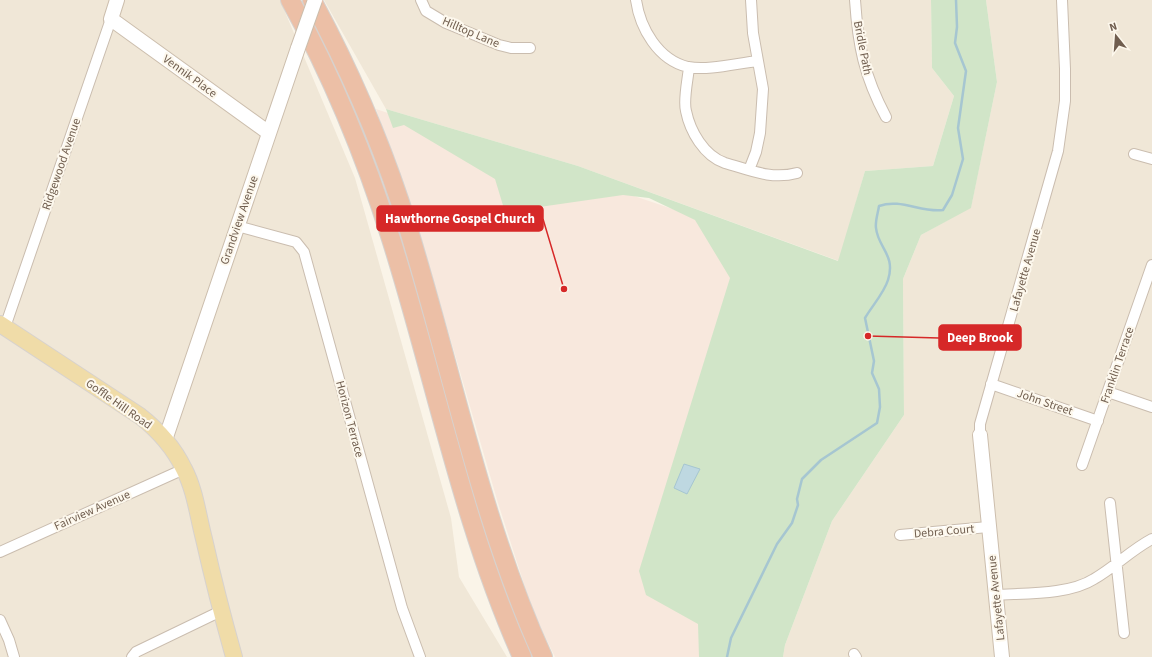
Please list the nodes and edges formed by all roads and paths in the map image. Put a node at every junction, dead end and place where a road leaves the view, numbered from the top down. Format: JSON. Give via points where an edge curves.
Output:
{"nodes":[{"id":1,"x":117,"y":0,"type":"edge"},
{"id":2,"x":287,"y":0,"type":"edge"},
{"id":3,"x":290,"y":0,"type":"edge"},
{"id":4,"x":421,"y":0,"type":"edge"},
{"id":5,"x":636,"y":0,"type":"edge"},
{"id":6,"x":751,"y":0,"type":"edge"},
{"id":7,"x":855,"y":0,"type":"edge"},
{"id":8,"x":1062,"y":0,"type":"edge"},
{"id":9,"x":315,"y":4,"type":"edge"},
{"id":10,"x":111,"y":19,"type":"junction"},
{"id":11,"x":303,"y":23,"type":"junction"},
{"id":12,"x":530,"y":48,"type":"dead end"},
{"id":13,"x":758,"y":61,"type":"junction"},
{"id":14,"x":689,"y":67,"type":"junction"},
{"id":15,"x":886,"y":117,"type":"dead end"},
{"id":16,"x":269,"y":133,"type":"junction"},
{"id":17,"x":1134,"y":154,"type":"dead end"},
{"id":18,"x":1152,"y":159,"type":"edge"},
{"id":19,"x":748,"y":170,"type":"junction"},
{"id":20,"x":797,"y":173,"type":"dead end"},
{"id":21,"x":237,"y":226,"type":"junction"},
{"id":22,"x":1152,"y":265,"type":"edge"},
{"id":23,"x":3,"y":325,"type":"edge"},
{"id":24,"x":991,"y":384,"type":"junction"},
{"id":25,"x":1108,"y":392,"type":"junction"},
{"id":26,"x":1152,"y":407,"type":"edge"},
{"id":27,"x":1098,"y":421,"type":"junction"},
{"id":28,"x":980,"y":435,"type":"joint"},
{"id":29,"x":165,"y":440,"type":"junction"},
{"id":30,"x":1082,"y":464,"type":"dead end"},
{"id":31,"x":184,"y":469,"type":"junction"},
{"id":32,"x":1110,"y":503,"type":"dead end"},
{"id":33,"x":988,"y":527,"type":"junction"},
{"id":34,"x":900,"y":535,"type":"dead end"},
{"id":35,"x":1152,"y":539,"type":"edge"},
{"id":36,"x":0,"y":552,"type":"edge"},
{"id":37,"x":1117,"y":563,"type":"junction"},
{"id":38,"x":995,"y":595,"type":"junction"},
{"id":39,"x":221,"y":610,"type":"junction"},
{"id":40,"x":0,"y":620,"type":"edge"},
{"id":41,"x":1124,"y":634,"type":"dead end"},
{"id":42,"x":14,"y":657,"type":"edge"},
{"id":43,"x":132,"y":657,"type":"edge"},
{"id":44,"x":234,"y":657,"type":"edge"},
{"id":45,"x":420,"y":657,"type":"edge"},
{"id":46,"x":522,"y":657,"type":"edge"},
{"id":47,"x":543,"y":657,"type":"edge"},
{"id":48,"x":1002,"y":657,"type":"edge"}],
"edges":[{"from":1,"to":10,"type":"street","name":"Ridgewood Avenue"},
{"from":2,"to":11,"type":"street"},
{"from":3,"to":11,"type":"highway"},
{"from":4,"to":12,"type":"street","name":"Hilltop Lane","via":[[426,11],[446,23],[499,45]]},
{"from":5,"to":14,"type":"street","via":[[641,19],[656,47],[664,55]]},
{"from":6,"to":13,"type":"street"},
{"from":7,"to":15,"type":"street","name":"Bridle Path","via":[[863,63],[874,94]]},
{"from":8,"to":24,"type":"street","name":"Lafayette Avenue","via":[[1065,93],[1058,151]]},
{"from":9,"to":16,"type":"street","name":"Grandview Avenue","bridge":true},
{"from":9,"to":47,"type":"highway","via":[[364,108],[399,202],[492,523],[513,585]]},
{"from":10,"to":16,"type":"street","name":"Vennik Place"},
{"from":10,"to":23,"type":"street","name":"Ridgewood Avenue"},
{"from":11,"to":46,"type":"highway","via":[[346,115],[382,210],[478,541]]},
{"from":13,"to":14,"type":"street"},
{"from":13,"to":19,"type":"street","via":[[763,89],[762,113],[756,152]]},
{"from":14,"to":19,"type":"street","via":[[685,110],[699,144],[719,161]]},
{"from":16,"to":21,"type":"street","name":"Grandview Avenue"},
{"from":17,"to":18,"type":"street"},
{"from":19,"to":20,"type":"street","via":[[783,177]]},
{"from":21,"to":29,"type":"street","name":"Grandview Avenue"},
{"from":21,"to":45,"type":"street","name":"Horizon Terrace","via":[[296,242],[304,252],[402,608]]},
{"from":22,"to":25,"type":"street","name":"Franklin Terrace"},
{"from":23,"to":29,"type":"main road","name":"Goffle Hill Road","via":[[140,416]]},
{"from":24,"to":27,"type":"street","name":"John Street"},
{"from":24,"to":28,"type":"street","name":"Lafayette Avenue","via":[[980,424]]},
{"from":25,"to":26,"type":"street"},
{"from":25,"to":27,"type":"street","name":"Franklin Terrace"},
{"from":27,"to":30,"type":"street","name":"Franklin Terrace"},
{"from":28,"to":33,"type":"street","name":"Lafayette Avenue"},
{"from":29,"to":31,"type":"main road","name":"Goffle Hill Road"},
{"from":31,"to":36,"type":"street","name":"Fairview Avenue"},
{"from":31,"to":39,"type":"main road","name":"Goffle Hill Road"},
{"from":32,"to":37,"type":"street"},
{"from":33,"to":34,"type":"street","name":"Debra Court"},
{"from":33,"to":38,"type":"street","name":"Lafayette Avenue"},
{"from":35,"to":37,"type":"street"},
{"from":37,"to":38,"type":"street","via":[[1077,588]]},
{"from":37,"to":41,"type":"street"},
{"from":38,"to":48,"type":"street","name":"Lafayette Avenue"},
{"from":39,"to":43,"type":"street","via":[[136,652]]},
{"from":39,"to":44,"type":"main road","name":"Goffle Hill Road"},
{"from":40,"to":42,"type":"street"}]}
